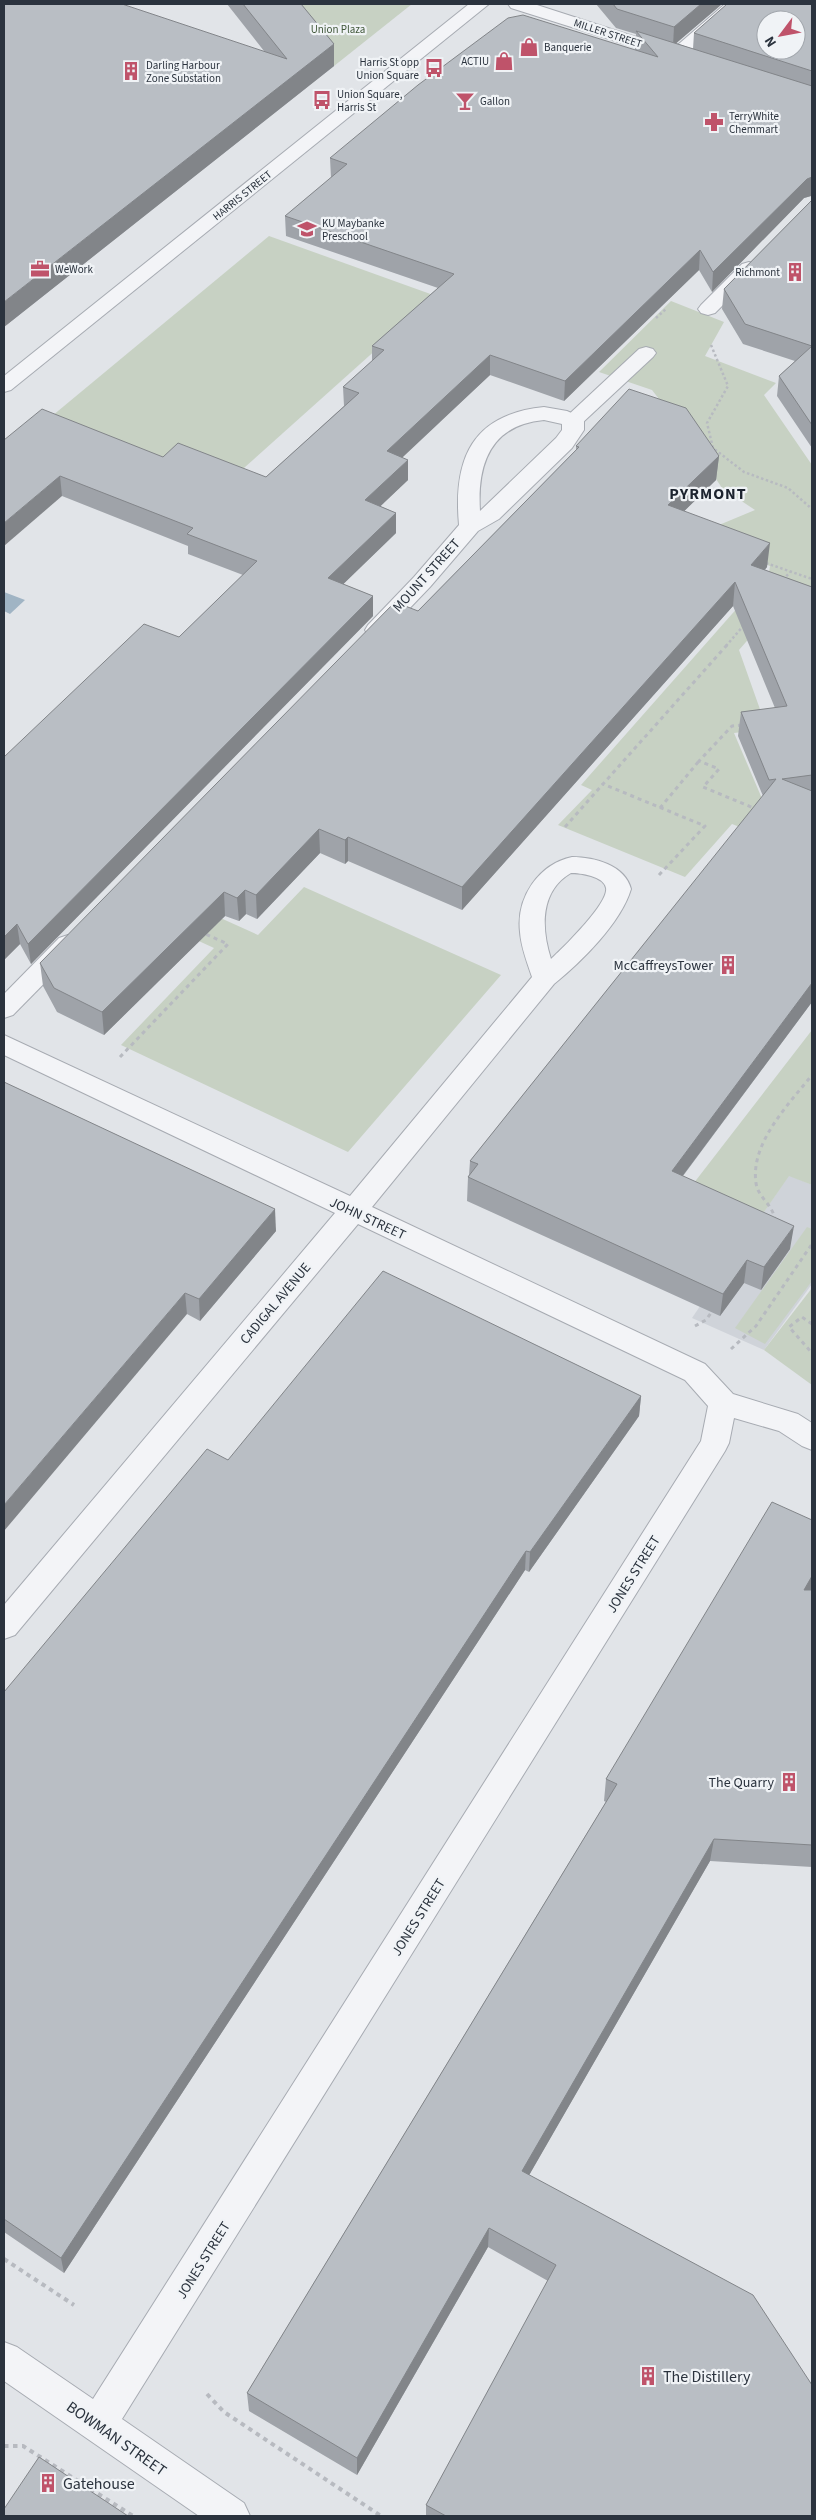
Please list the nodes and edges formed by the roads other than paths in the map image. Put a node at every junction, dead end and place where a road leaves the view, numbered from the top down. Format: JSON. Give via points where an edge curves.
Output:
{"nodes":[{"id":1,"x":480,"y":4,"type":"edge"},
{"id":2,"x":517,"y":4,"type":"edge"},
{"id":3,"x":735,"y":4,"type":"edge"},
{"id":4,"x":676,"y":55,"type":"junction"},
{"id":5,"x":694,"y":61,"type":"edge"},
{"id":6,"x":764,"y":253,"type":"edge"},
{"id":7,"x":708,"y":309,"type":"road end"},
{"id":8,"x":646,"y":353,"type":"dead end"},
{"id":9,"x":4,"y":386,"type":"edge"},
{"id":10,"x":573,"y":421,"type":"junction"},
{"id":11,"x":470,"y":526,"type":"junction"},
{"id":12,"x":360,"y":646,"type":"edge"},
{"id":13,"x":84,"y":928,"type":"edge"},
{"id":14,"x":544,"y":978,"type":"dead end"},
{"id":15,"x":4,"y":1009,"type":"edge"},
{"id":16,"x":4,"y":1044,"type":"edge"},
{"id":17,"x":353,"y":1211,"type":"junction"},
{"id":18,"x":723,"y":1403,"type":"junction"},
{"id":19,"x":812,"y":1438,"type":"edge"},
{"id":20,"x":4,"y":1626,"type":"edge"},
{"id":21,"x":4,"y":2360,"type":"edge"},
{"id":22,"x":98,"y":2424,"type":"junction"},
{"id":23,"x":231,"y":2516,"type":"edge"}],
"edges":[{"from":1,"to":9,"type":"street","name":"HARRIS STREET"},
{"from":2,"to":4,"type":"street","name":"MILLER STREET"},
{"from":3,"to":4,"type":"street"},
{"from":4,"to":5,"type":"street","name":"MILLER STREET"},
{"from":6,"to":7,"type":"street"},
{"from":8,"to":10,"type":"street","name":"MOUNT STREET"},
{"from":10,"to":11,"type":"street","name":"MOUNT STREET","via":[[573,430],[564,443],[491,514]]},
{"from":10,"to":11,"type":"street","name":"MOUNT STREET","via":[[545,412],[531,414],[514,420],[488,439],[473,460],[468,481]]},
{"from":11,"to":12,"type":"street","name":"MOUNT STREET"},
{"from":13,"to":15,"type":"street"},
{"from":14,"to":17,"type":"street","name":"CADIGAL AVENUE"},
{"from":16,"to":17,"type":"street","name":"JOHN STREET"},
{"from":17,"to":18,"type":"street","name":"JOHN STREET","via":[[695,1372]]},
{"from":17,"to":20,"type":"street","name":"CADIGAL AVENUE"},
{"from":18,"to":19,"type":"street","via":[[788,1422]]},
{"from":18,"to":22,"type":"street","name":"JONES STREET","via":[[715,1443]]},
{"from":21,"to":22,"type":"street","name":"BOWMAN STREET"},
{"from":22,"to":23,"type":"street","name":"BOWMAN STREET"}]}
